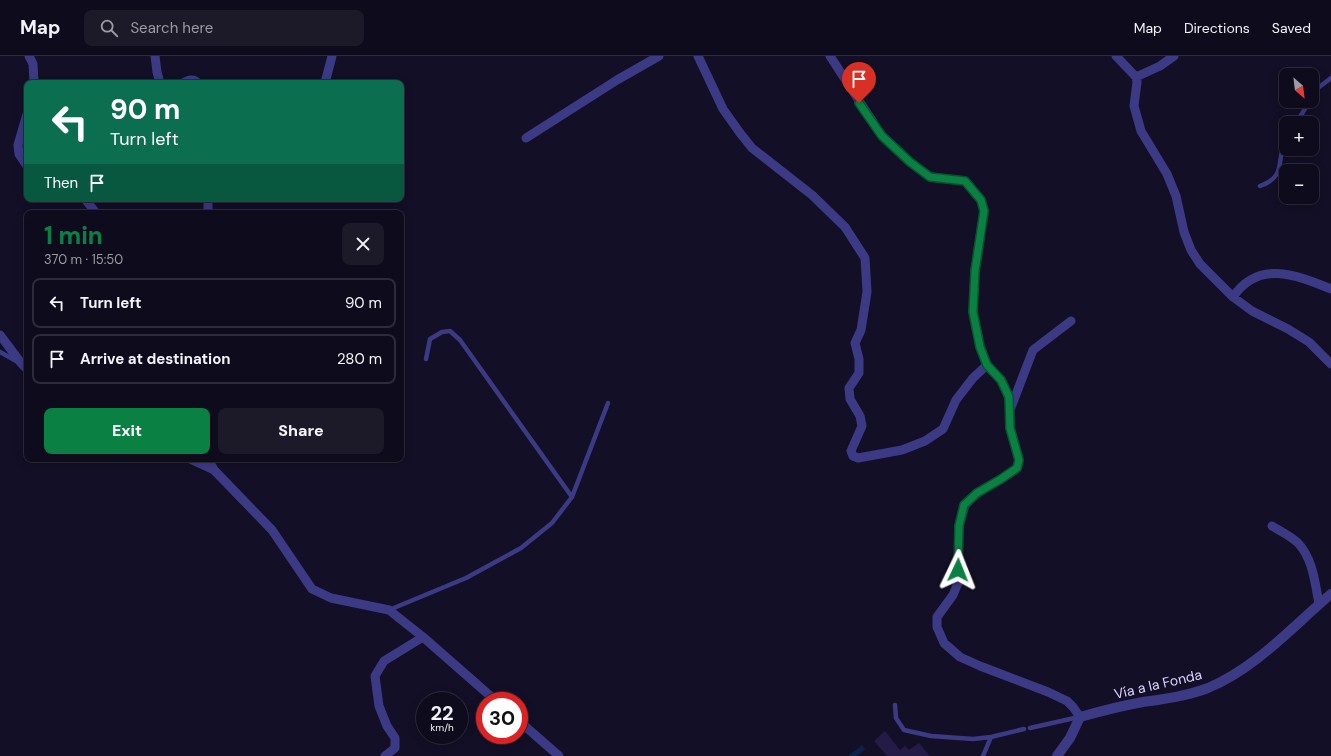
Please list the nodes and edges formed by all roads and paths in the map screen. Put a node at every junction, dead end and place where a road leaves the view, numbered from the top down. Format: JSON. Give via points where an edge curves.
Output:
{"nodes":[{"id":1,"x":29,"y":56,"type":"edge"},
{"id":2,"x":155,"y":56,"type":"edge"},
{"id":3,"x":332,"y":56,"type":"edge"},
{"id":4,"x":659,"y":56,"type":"edge"},
{"id":5,"x":698,"y":56,"type":"edge"},
{"id":6,"x":830,"y":56,"type":"edge"},
{"id":7,"x":1116,"y":56,"type":"edge"},
{"id":8,"x":1174,"y":56,"type":"edge"},
{"id":9,"x":1136,"y":76,"type":"junction"},
{"id":10,"x":1331,"y":78,"type":"edge"},
{"id":11,"x":34,"y":80,"type":"edge"},
{"id":12,"x":159,"y":80,"type":"edge"},
{"id":13,"x":326,"y":80,"type":"edge"},
{"id":14,"x":1319,"y":87,"type":"edge"},
{"id":15,"x":24,"y":124,"type":"edge"},
{"id":16,"x":526,"y":138,"type":"dead end"},
{"id":17,"x":1281,"y":156,"type":"edge"},
{"id":18,"x":24,"y":162,"type":"edge"},
{"id":19,"x":1260,"y":186,"type":"dead end"},
{"id":20,"x":87,"y":202,"type":"edge"},
{"id":21,"x":94,"y":210,"type":"edge"},
{"id":22,"x":1331,"y":289,"type":"edge"},
{"id":23,"x":1233,"y":297,"type":"junction"},
{"id":24,"x":1071,"y":321,"type":"dead end"},
{"id":25,"x":0,"y":335,"type":"edge"},
{"id":26,"x":0,"y":352,"type":"edge"},
{"id":27,"x":426,"y":359,"type":"dead end"},
{"id":28,"x":1331,"y":364,"type":"edge"},
{"id":29,"x":987,"y":365,"type":"junction"},
{"id":30,"x":24,"y":366,"type":"edge"},
{"id":31,"x":608,"y":403,"type":"dead end"},
{"id":32,"x":1010,"y":410,"type":"junction"},
{"id":33,"x":197,"y":462,"type":"edge"},
{"id":34,"x":210,"y":462,"type":"edge"},
{"id":35,"x":214,"y":470,"type":"junction"},
{"id":36,"x":572,"y":497,"type":"junction"},
{"id":37,"x":1272,"y":526,"type":"dead end"},
{"id":38,"x":1331,"y":594,"type":"edge"},
{"id":39,"x":1319,"y":604,"type":"junction"},
{"id":40,"x":389,"y":610,"type":"junction"},
{"id":41,"x":423,"y":637,"type":"junction"},
{"id":42,"x":486,"y":692,"type":"edge"},
{"id":43,"x":895,"y":705,"type":"dead end"},
{"id":44,"x":1080,"y":717,"type":"junction"},
{"id":45,"x":1030,"y":728,"type":"dead end"},
{"id":46,"x":528,"y":729,"type":"edge"},
{"id":47,"x":1024,"y":729,"type":"dead end"},
{"id":48,"x":991,"y":737,"type":"junction"},
{"id":49,"x":385,"y":756,"type":"edge"},
{"id":50,"x":559,"y":756,"type":"edge"},
{"id":51,"x":983,"y":756,"type":"edge"},
{"id":52,"x":1056,"y":756,"type":"edge"}],
"edges":[{"from":1,"to":11,"type":"street"},
{"from":2,"to":12,"type":"street"},
{"from":3,"to":13,"type":"street"},
{"from":4,"to":16,"type":"street"},
{"from":5,"to":29,"type":"street","via":[[723,109],[752,148],[812,195],[846,227],[865,258],[867,292],[861,330],[856,343],[859,373],[849,388],[850,399],[860,416],[862,426],[851,451],[853,456],[858,458],[902,450],[924,441],[943,429],[956,400]]},
{"from":6,"to":29,"type":"street","via":[[882,136],[930,177],[965,181],[981,200],[984,211],[975,271],[973,312],[980,347]]},
{"from":7,"to":9,"type":"street"},
{"from":8,"to":9,"type":"street","via":[[1160,66]]},
{"from":9,"to":23,"type":"street","via":[[1134,106],[1141,131],[1167,174],[1191,250],[1200,264]]},
{"from":10,"to":14,"type":"lane"},
{"from":15,"to":18,"type":"street","via":[[18,145],[19,154]]},
{"from":17,"to":19,"type":"lane","via":[[1277,176]]},
{"from":20,"to":21,"type":"street"},
{"from":22,"to":23,"type":"street","via":[[1282,273],[1266,273],[1251,279],[1239,288]]},
{"from":23,"to":28,"type":"street","via":[[1252,311],[1288,328],[1309,342]]},
{"from":24,"to":32,"type":"street","via":[[1033,350]]},
{"from":25,"to":30,"type":"street"},
{"from":26,"to":30,"type":"lane"},
{"from":27,"to":36,"type":"lane","via":[[430,339],[442,332],[450,331],[460,340]]},
{"from":29,"to":32,"type":"street","via":[[1001,380],[1009,397]]},
{"from":31,"to":36,"type":"lane"},
{"from":32,"to":44,"type":"street","via":[[1010,428],[1019,460],[1017,468],[977,493],[964,505],[959,526],[958,583],[953,595],[937,617],[937,627],[944,643],[960,657],[1067,701]]},
{"from":33,"to":35,"type":"street"},
{"from":34,"to":35,"type":"street"},
{"from":35,"to":40,"type":"street","via":[[272,530],[312,589],[330,598]]},
{"from":36,"to":40,"type":"lane","via":[[552,523],[521,548],[466,578]]},
{"from":37,"to":39,"type":"street","via":[[1297,542],[1307,556],[1312,567]]},
{"from":38,"to":39,"type":"street","name":"Vía a la Fonda"},
{"from":39,"to":44,"type":"street","name":"Vía a la Fonda","via":[[1274,644],[1231,677],[1183,695],[1116,707]]},
{"from":40,"to":41,"type":"street"},
{"from":41,"to":42,"type":"street"},
{"from":41,"to":49,"type":"street","via":[[384,661],[375,676],[379,706],[395,738],[395,748]]},
{"from":43,"to":48,"type":"lane","via":[[896,718],[904,730],[931,736],[973,740]]},
{"from":44,"to":45,"type":"lane"},
{"from":44,"to":52,"type":"street","via":[[1070,738]]},
{"from":46,"to":50,"type":"street"},
{"from":47,"to":48,"type":"lane"},
{"from":48,"to":51,"type":"lane"}]}
